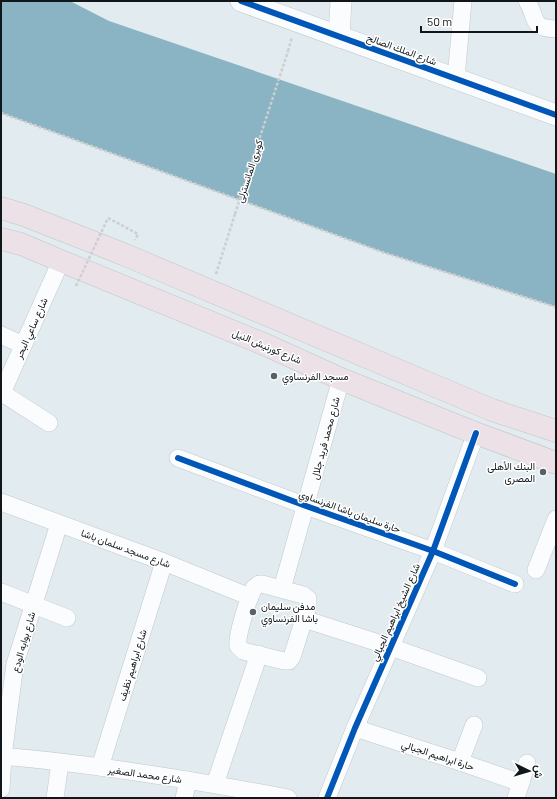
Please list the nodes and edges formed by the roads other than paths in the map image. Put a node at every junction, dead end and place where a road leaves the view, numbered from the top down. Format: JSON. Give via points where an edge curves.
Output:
{"nodes":[{"id":1,"x":241,"y":1,"type":"edge"},
{"id":2,"x":341,"y":1,"type":"edge"},
{"id":3,"x":463,"y":1,"type":"edge"},
{"id":4,"x":527,"y":1,"type":"edge"},
{"id":5,"x":556,"y":29,"type":"edge"},
{"id":6,"x":340,"y":37,"type":"junction"},
{"id":7,"x":456,"y":78,"type":"junction"},
{"id":8,"x":556,"y":115,"type":"edge"},
{"id":9,"x":1,"y":208,"type":"edge"},
{"id":10,"x":1,"y":239,"type":"edge"},
{"id":11,"x":61,"y":261,"type":"junction"},
{"id":12,"x":1,"y":335,"type":"edge"},
{"id":13,"x":23,"y":345,"type":"junction"},
{"id":14,"x":341,"y":379,"type":"junction"},
{"id":15,"x":1,"y":394,"type":"edge"},
{"id":16,"x":49,"y":423,"type":"dead end"},
{"id":17,"x":556,"y":431,"type":"edge"},
{"id":18,"x":476,"y":433,"type":"junction"},
{"id":19,"x":178,"y":458,"type":"dead end"},
{"id":20,"x":556,"y":463,"type":"edge"},
{"id":21,"x":1,"y":502,"type":"edge"},
{"id":22,"x":306,"y":506,"type":"junction"},
{"id":23,"x":556,"y":519,"type":"edge"},
{"id":24,"x":58,"y":524,"type":"junction"},
{"id":25,"x":433,"y":551,"type":"junction"},
{"id":26,"x":164,"y":562,"type":"junction"},
{"id":27,"x":536,"y":570,"type":"dead end"},
{"id":28,"x":515,"y":584,"type":"dead end"},
{"id":29,"x":282,"y":589,"type":"junction"},
{"id":30,"x":1,"y":592,"type":"edge"},
{"id":31,"x":250,"y":597,"type":"junction"},
{"id":32,"x":33,"y":604,"type":"junction"},
{"id":33,"x":67,"y":618,"type":"dead end"},
{"id":34,"x":304,"y":618,"type":"junction"},
{"id":35,"x":391,"y":647,"type":"junction"},
{"id":36,"x":259,"y":654,"type":"junction"},
{"id":37,"x":8,"y":663,"type":"edge"},
{"id":38,"x":478,"y":678,"type":"dead end"},
{"id":39,"x":474,"y":725,"type":"dead end"},
{"id":40,"x":356,"y":728,"type":"junction"},
{"id":41,"x":2,"y":756,"type":"edge"},
{"id":42,"x":460,"y":762,"type":"junction"},
{"id":43,"x":60,"y":763,"type":"junction"},
{"id":44,"x":527,"y":763,"type":"dead end"},
{"id":45,"x":100,"y":767,"type":"junction"},
{"id":46,"x":188,"y":780,"type":"junction"},
{"id":47,"x":215,"y":784,"type":"junction"},
{"id":48,"x":1,"y":789,"type":"edge"},
{"id":49,"x":518,"y":791,"type":"edge"},
{"id":50,"x":55,"y":798,"type":"edge"},
{"id":51,"x":184,"y":798,"type":"edge"},
{"id":52,"x":288,"y":798,"type":"edge"},
{"id":53,"x":328,"y":798,"type":"edge"}],
"edges":[{"from":1,"to":6,"type":"street","name":"شارع الملك الصالح"},
{"from":2,"to":6,"type":"street"},
{"from":3,"to":7,"type":"street"},
{"from":4,"to":5,"type":"street","via":[[538,25],[542,28]]},
{"from":6,"to":7,"type":"street","name":"شارع الملك الصالح"},
{"from":7,"to":8,"type":"street","name":"شارع الملك الصالح"},
{"from":9,"to":17,"type":"highway","via":[[69,233],[492,410]]},
{"from":10,"to":11,"type":"highway","name":"شارع كورنيش النيل"},
{"from":11,"to":13,"type":"street","name":"شارع ساعي البحر"},
{"from":11,"to":14,"type":"highway","name":"شارع كورنيش النيل","via":[[266,345]]},
{"from":12,"to":13,"type":"street"},
{"from":13,"to":15,"type":"street","name":"شارع ساعي البحر"},
{"from":14,"to":18,"type":"highway","name":"شارع كورنيش النيل"},
{"from":14,"to":22,"type":"street","name":"شارع محمد فريد جلال"},
{"from":15,"to":16,"type":"street"},
{"from":18,"to":20,"type":"highway","name":"شارع كورنيش النيل"},
{"from":18,"to":25,"type":"street","name":"شارع الشيخ ابراهيم الجبالي"},
{"from":19,"to":22,"type":"street","name":"حارة سليمان باشا الفرنساوي"},
{"from":21,"to":24,"type":"street","name":"شارع مسجد سلمان باشا"},
{"from":22,"to":25,"type":"street","name":"حارة سليمان باشا الفرنساوي"},
{"from":22,"to":29,"type":"street","name":"شارع محمد فريد جلال"},
{"from":23,"to":27,"type":"street"},
{"from":24,"to":26,"type":"street","name":"شارع مسجد سلمان باشا"},
{"from":24,"to":32,"type":"street","name":"شارع بوابه الودع"},
{"from":25,"to":28,"type":"street","name":"حارة سليمان باشا الفرنساوي"},
{"from":25,"to":35,"type":"street","name":"شارع الشيخ ابراهيم الجبالي"},
{"from":26,"to":31,"type":"street","name":"شارع مسجد سلمان باشا"},
{"from":26,"to":45,"type":"street","name":"شارع ابراهيم نظيف"},
{"from":29,"to":31,"type":"street","via":[[259,584]]},
{"from":29,"to":34,"type":"street","via":[[306,596],[309,602]]},
{"from":30,"to":32,"type":"street"},
{"from":31,"to":36,"type":"street","via":[[237,642],[243,651]]},
{"from":32,"to":33,"type":"street"},
{"from":32,"to":37,"type":"street","name":"شارع بوابه الودع"},
{"from":34,"to":35,"type":"street"},
{"from":34,"to":36,"type":"street","via":[[291,659],[284,661]]},
{"from":35,"to":38,"type":"street"},
{"from":35,"to":40,"type":"street","name":"شارع الشيخ ابراهيم الجبالي"},
{"from":36,"to":47,"type":"street"},
{"from":37,"to":41,"type":"street","name":"شارع بوابه الودع"},
{"from":39,"to":42,"type":"street"},
{"from":40,"to":42,"type":"street","name":"حارة ابراهيم الجبالي"},
{"from":40,"to":53,"type":"street","name":"شارع الشيخ ابراهيم الجبالي"},
{"from":41,"to":43,"type":"street","name":"شارع محمد الصغير"},
{"from":41,"to":48,"type":"street","name":"شارع بوابه الودع"},
{"from":42,"to":49,"type":"street","name":"حارة ابراهيم الجبالي"},
{"from":43,"to":45,"type":"street","name":"شارع محمد الصغير"},
{"from":43,"to":50,"type":"street"},
{"from":44,"to":49,"type":"street"},
{"from":45,"to":46,"type":"street","name":"شارع محمد الصغير"},
{"from":46,"to":47,"type":"street","name":"شارع محمد الصغير"},
{"from":46,"to":51,"type":"street"},
{"from":47,"to":52,"type":"street","name":"شارع محمد الصغير"}]}
